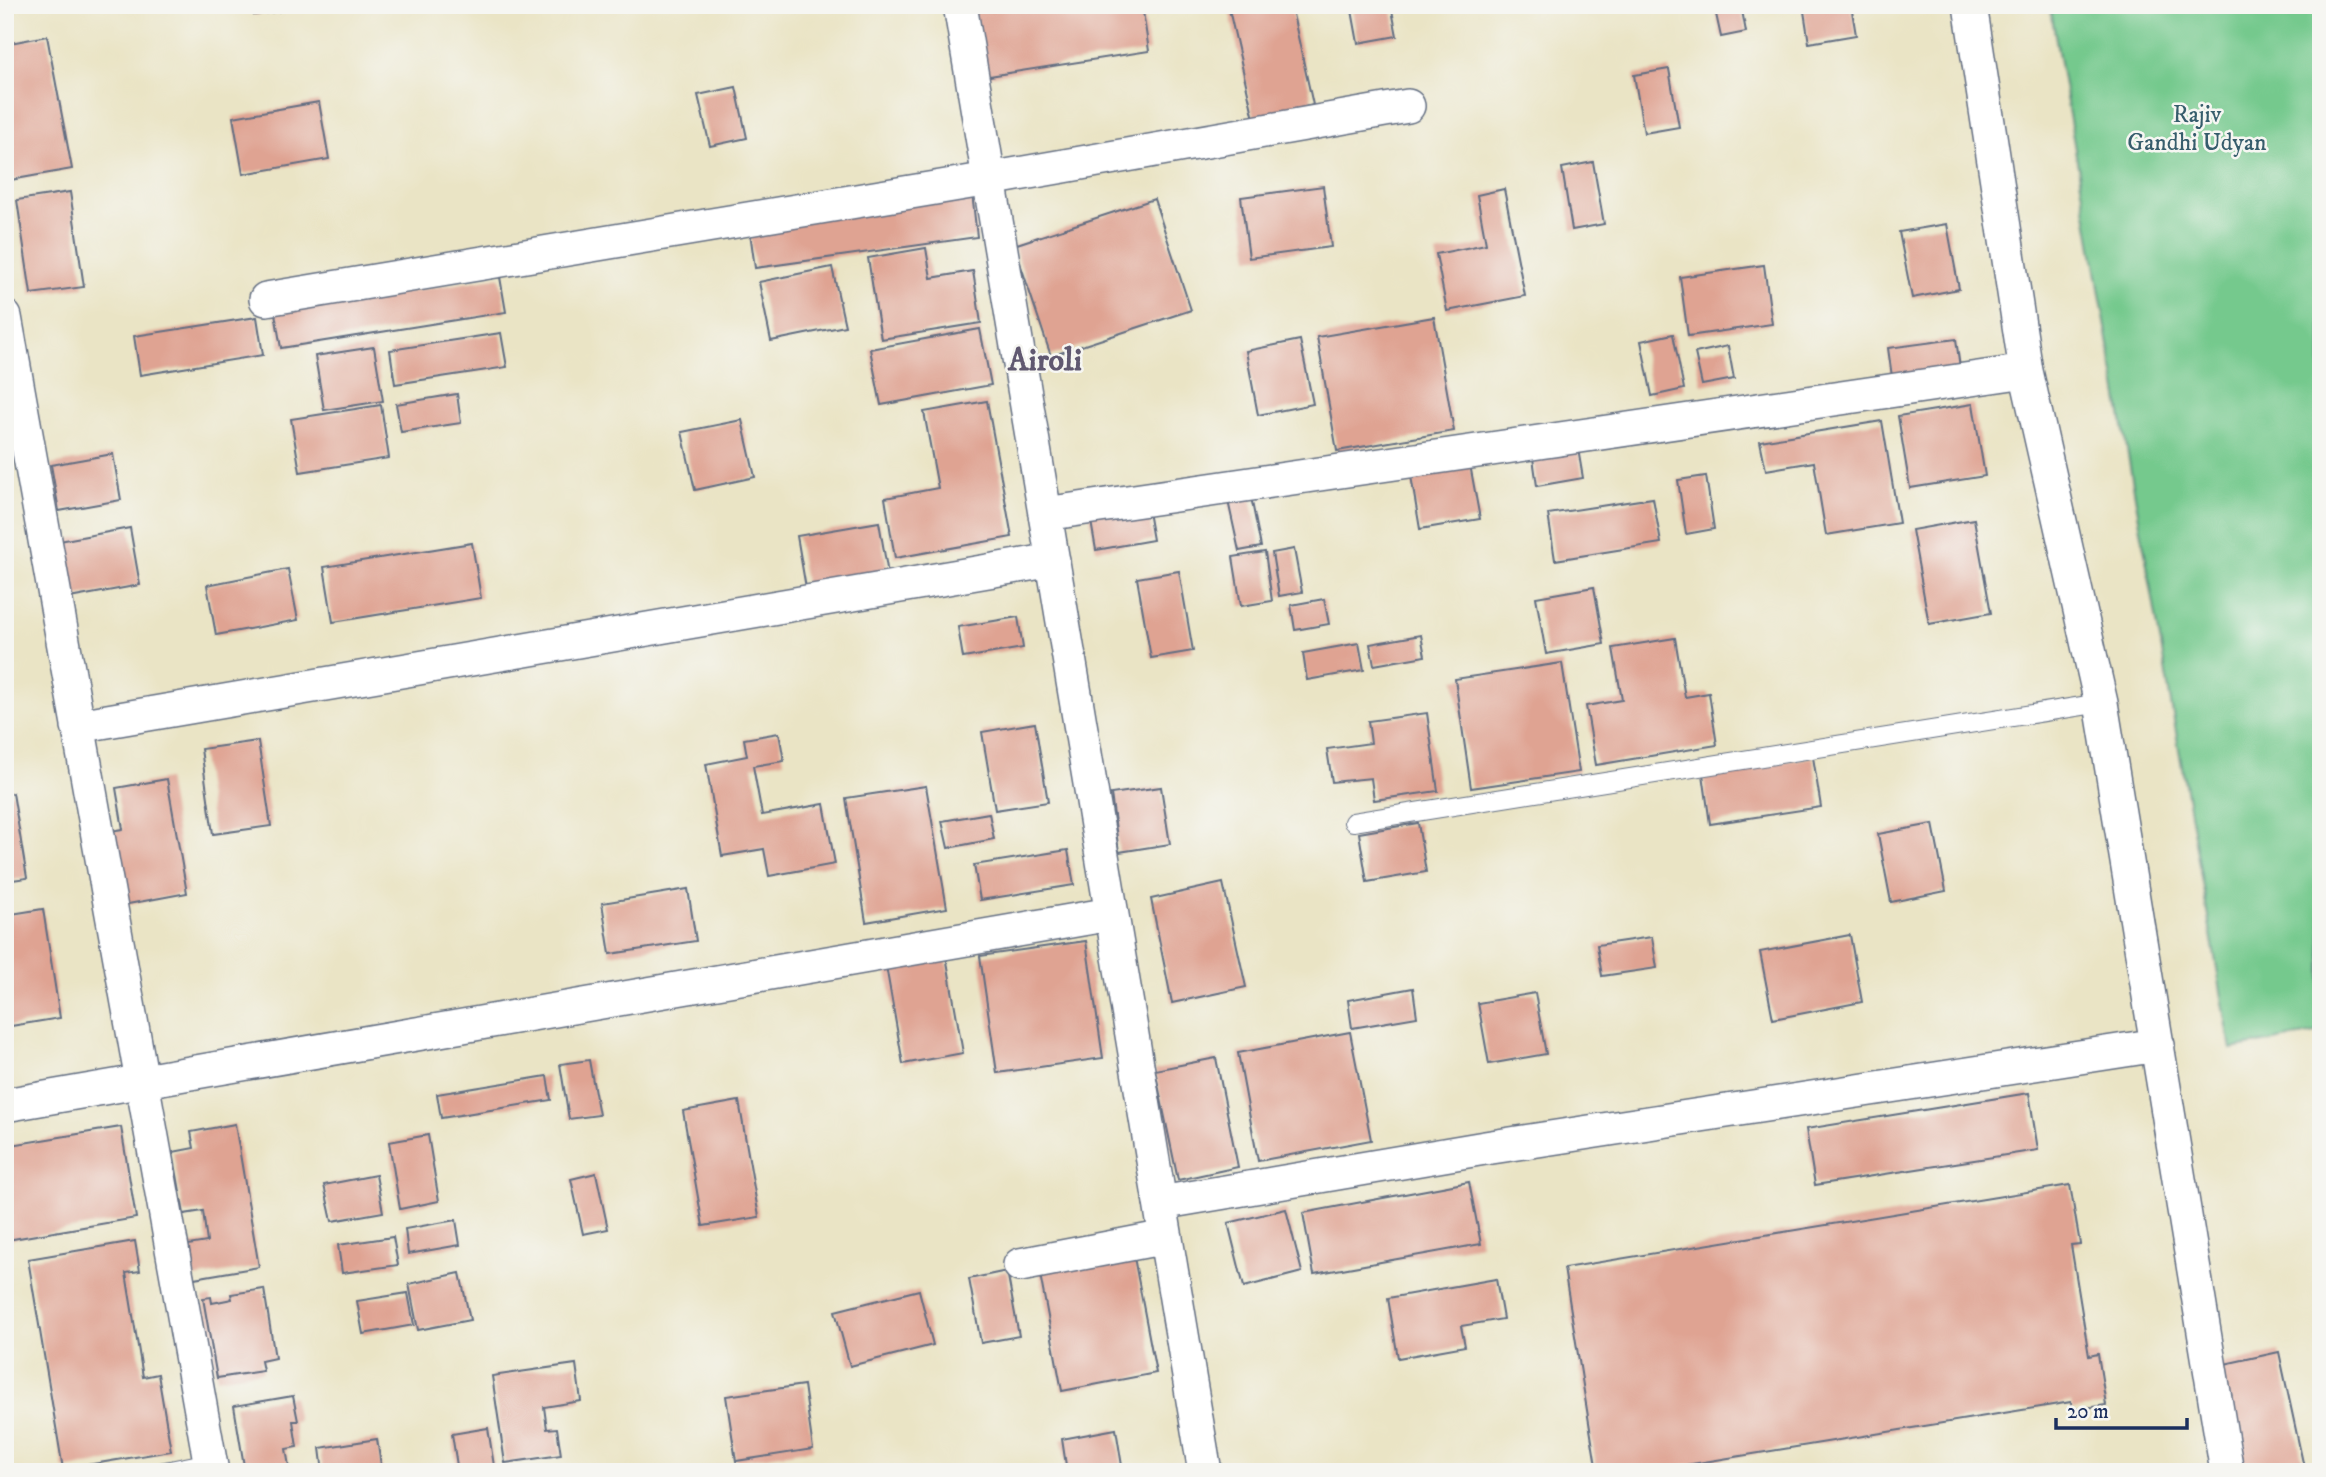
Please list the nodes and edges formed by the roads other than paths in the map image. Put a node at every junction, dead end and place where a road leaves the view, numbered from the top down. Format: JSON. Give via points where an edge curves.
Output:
{"nodes":[{"id":1,"x":960,"y":5,"type":"edge"},
{"id":2,"x":1970,"y":5,"type":"edge"},
{"id":3,"x":1408,"y":106,"type":"dead end"},
{"id":4,"x":989,"y":179,"type":"junction"},
{"id":5,"x":266,"y":299,"type":"dead end"},
{"id":6,"x":7,"y":334,"type":"edge"},
{"id":7,"x":2026,"y":371,"type":"junction"},
{"id":8,"x":1045,"y":514,"type":"junction"},
{"id":9,"x":1052,"y":560,"type":"junction"},
{"id":10,"x":2101,"y":703,"type":"junction"},
{"id":11,"x":78,"y":726,"type":"junction"},
{"id":12,"x":1353,"y":822,"type":"dead end"},
{"id":13,"x":1111,"y":914,"type":"junction"},
{"id":14,"x":2158,"y":1045,"type":"junction"},
{"id":15,"x":142,"y":1081,"type":"junction"},
{"id":16,"x":5,"y":1105,"type":"edge"},
{"id":17,"x":1160,"y":1203,"type":"junction"},
{"id":18,"x":1166,"y":1237,"type":"junction"},
{"id":19,"x":1020,"y":1265,"type":"dead end"},
{"id":20,"x":211,"y":1467,"type":"edge"},
{"id":21,"x":160,"y":1472,"type":"edge"},
{"id":22,"x":1205,"y":1472,"type":"edge"},
{"id":23,"x":2227,"y":1472,"type":"edge"}],
"edges":[{"from":1,"to":4,"type":"street"},
{"from":2,"to":7,"type":"street"},
{"from":3,"to":4,"type":"street"},
{"from":4,"to":5,"type":"street"},
{"from":4,"to":8,"type":"street"},
{"from":6,"to":11,"type":"street"},
{"from":7,"to":8,"type":"street"},
{"from":7,"to":10,"type":"street"},
{"from":8,"to":9,"type":"street"},
{"from":9,"to":11,"type":"street"},
{"from":9,"to":13,"type":"street"},
{"from":10,"to":12,"type":"lane"},
{"from":10,"to":14,"type":"street"},
{"from":11,"to":15,"type":"street"},
{"from":13,"to":15,"type":"street"},
{"from":13,"to":17,"type":"street"},
{"from":14,"to":17,"type":"street","via":[[1485,1148]]},
{"from":14,"to":23,"type":"street"},
{"from":15,"to":16,"type":"street"},
{"from":15,"to":20,"type":"street"},
{"from":17,"to":18,"type":"street"},
{"from":18,"to":19,"type":"street"},
{"from":18,"to":22,"type":"street"},
{"from":20,"to":21,"type":"lane"}]}
